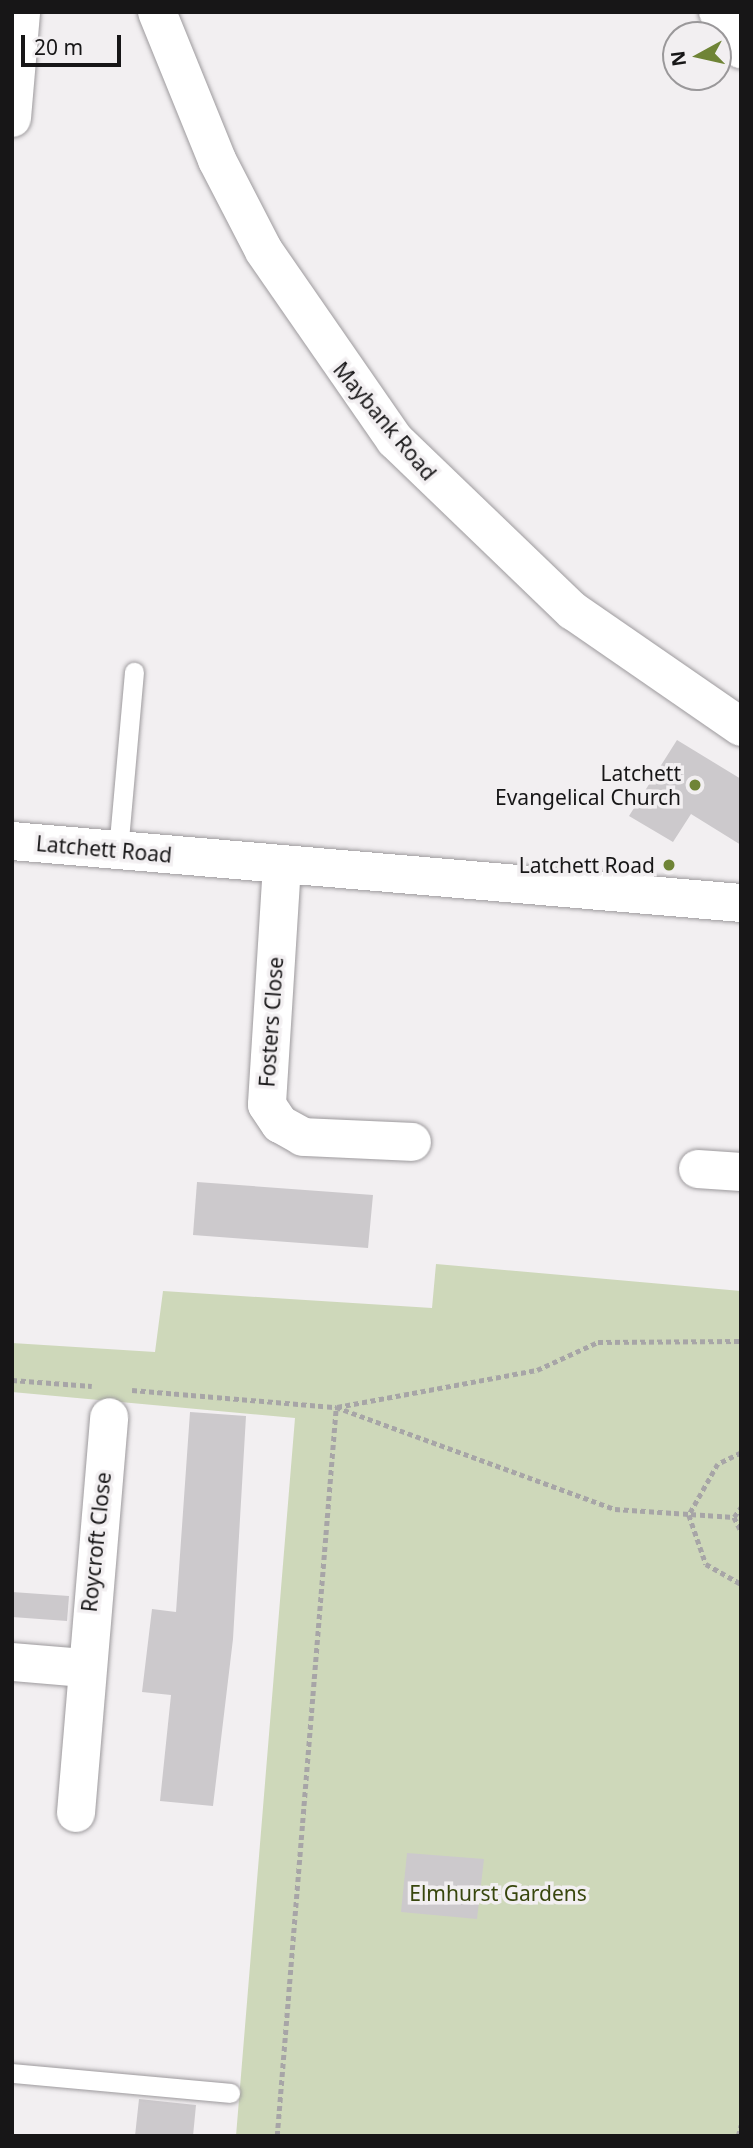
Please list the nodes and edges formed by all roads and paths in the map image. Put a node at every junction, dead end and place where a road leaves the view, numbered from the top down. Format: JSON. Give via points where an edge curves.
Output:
{"nodes":[{"id":1,"x":157,"y":12,"type":"edge"},
{"id":2,"x":718,"y":12,"type":"edge"},
{"id":3,"x":18,"y":13,"type":"edge"},
{"id":4,"x":741,"y":49,"type":"edge"},
{"id":5,"x":12,"y":118,"type":"edge"},
{"id":6,"x":134,"y":672,"type":"dead end"},
{"id":7,"x":741,"y":727,"type":"edge"},
{"id":8,"x":12,"y":841,"type":"edge"},
{"id":9,"x":118,"y":850,"type":"junction"},
{"id":10,"x":282,"y":865,"type":"junction"},
{"id":11,"x":741,"y":903,"type":"edge"},
{"id":12,"x":412,"y":1142,"type":"dead end"},
{"id":13,"x":698,"y":1169,"type":"dead end"},
{"id":14,"x":741,"y":1172,"type":"edge"},
{"id":15,"x":741,"y":1341,"type":"edge"},
{"id":16,"x":12,"y":1380,"type":"edge"},
{"id":17,"x":112,"y":1398,"type":"junction"},
{"id":18,"x":336,"y":1407,"type":"junction"},
{"id":19,"x":741,"y":1453,"type":"edge"},
{"id":20,"x":741,"y":1507,"type":"edge"},
{"id":21,"x":690,"y":1515,"type":"junction"},
{"id":22,"x":734,"y":1517,"type":"junction"},
{"id":23,"x":741,"y":1531,"type":"edge"},
{"id":24,"x":741,"y":1584,"type":"edge"},
{"id":25,"x":12,"y":1662,"type":"edge"},
{"id":26,"x":83,"y":1668,"type":"junction"},
{"id":27,"x":76,"y":1813,"type":"dead end"},
{"id":28,"x":12,"y":2073,"type":"edge"},
{"id":29,"x":230,"y":2093,"type":"dead end"},
{"id":30,"x":741,"y":2125,"type":"edge"},
{"id":31,"x":277,"y":2136,"type":"edge"},
{"id":32,"x":738,"y":2136,"type":"edge"}],
"edges":[{"from":1,"to":7,"type":"street","name":"Maybank Road","via":[[217,160],[264,251],[395,440],[573,611]]},
{"from":2,"to":4,"type":"street"},
{"from":3,"to":5,"type":"street"},
{"from":6,"to":9,"type":"lane"},
{"from":8,"to":9,"type":"street","name":"Latchett Road"},
{"from":9,"to":10,"type":"street","name":"Latchett Road"},
{"from":10,"to":11,"type":"street","name":"Latchett Road"},
{"from":10,"to":12,"type":"street","name":"Fosters Close","via":[[267,1105],[281,1124],[303,1137]]},
{"from":13,"to":14,"type":"street"},
{"from":15,"to":18,"type":"path","via":[[598,1342],[537,1370]]},
{"from":16,"to":17,"type":"path"},
{"from":17,"to":18,"type":"path"},
{"from":17,"to":26,"type":"street","name":"Roycroft Close"},
{"from":18,"to":21,"type":"path","via":[[615,1509]]},
{"from":18,"to":31,"type":"path"},
{"from":19,"to":21,"type":"path","via":[[718,1464]]},
{"from":20,"to":22,"type":"path"},
{"from":21,"to":22,"type":"path"},
{"from":21,"to":24,"type":"path","via":[[706,1564]]},
{"from":22,"to":23,"type":"path"},
{"from":25,"to":26,"type":"street"},
{"from":26,"to":27,"type":"street","name":"Roycroft Close"},
{"from":28,"to":29,"type":"lane"},
{"from":30,"to":32,"type":"path"}]}
